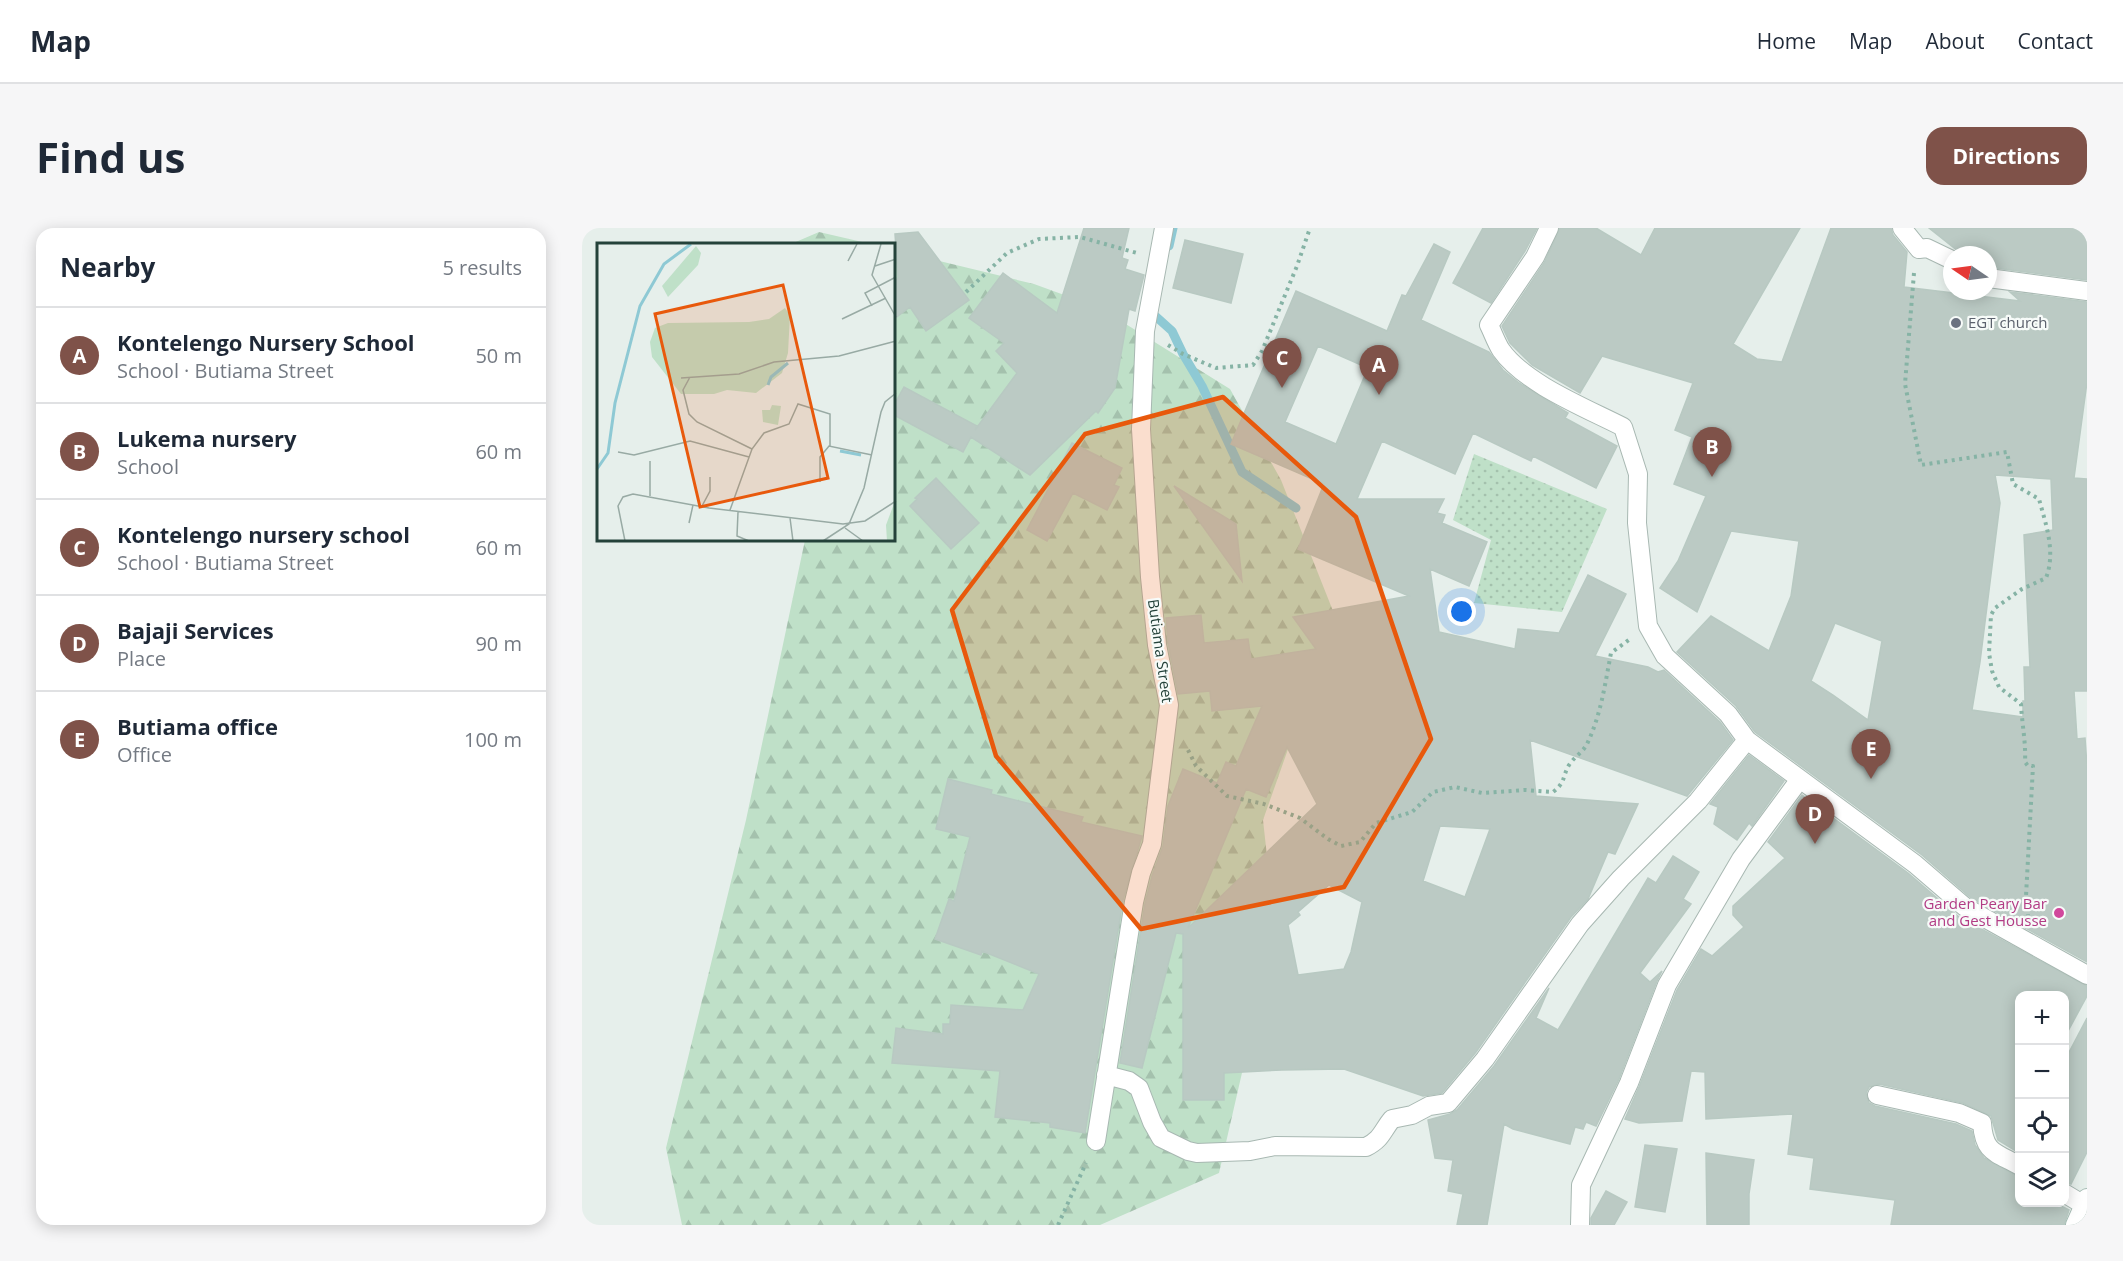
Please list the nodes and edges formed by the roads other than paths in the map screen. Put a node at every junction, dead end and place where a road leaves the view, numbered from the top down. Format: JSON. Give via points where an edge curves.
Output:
{"nodes":[{"id":1,"x":1164,"y":228,"type":"edge"},
{"id":2,"x":1549,"y":228,"type":"edge"},
{"id":3,"x":1902,"y":228,"type":"edge"},
{"id":4,"x":1943,"y":256,"type":"edge"},
{"id":5,"x":1997,"y":279,"type":"edge"},
{"id":6,"x":2087,"y":291,"type":"edge"},
{"id":7,"x":1747,"y":740,"type":"junction"},
{"id":8,"x":1800,"y":779,"type":"junction"},
{"id":9,"x":2087,"y":975,"type":"edge"},
{"id":10,"x":1106,"y":1075,"type":"junction"},
{"id":11,"x":1877,"y":1095,"type":"dead end"},
{"id":12,"x":1096,"y":1141,"type":"road end"},
{"id":13,"x":2015,"y":1164,"type":"edge"},
{"id":14,"x":2069,"y":1195,"type":"edge"},
{"id":15,"x":2086,"y":1202,"type":"edge"},
{"id":16,"x":1580,"y":1225,"type":"edge"},
{"id":17,"x":2075,"y":1225,"type":"edge"}],
"edges":[{"from":1,"to":10,"type":"street","name":"Butiama Street","via":[[1145,331],[1141,429],[1157,645],[1169,705],[1152,844],[1134,902]]},
{"from":2,"to":7,"type":"street","via":[[1489,325],[1501,350],[1520,370],[1623,427],[1638,474],[1637,523],[1648,626],[1665,656],[1728,714]]},
{"from":3,"to":4,"type":"street","via":[[1919,249],[1927,248]]},
{"from":5,"to":6,"type":"street"},
{"from":7,"to":8,"type":"street"},
{"from":7,"to":10,"type":"street","via":[[1698,801],[1580,924],[1485,1059],[1448,1103],[1392,1119],[1375,1142],[1365,1147],[1275,1146],[1250,1151],[1188,1151],[1161,1138],[1139,1088],[1130,1081]]},
{"from":8,"to":9,"type":"street","via":[[1915,864],[1965,907]]},
{"from":8,"to":16,"type":"street","via":[[1741,859],[1667,985],[1629,1083],[1581,1185]]},
{"from":10,"to":12,"type":"street","name":"Butiama Street"},
{"from":11,"to":13,"type":"street","via":[[1959,1113],[1982,1123],[1988,1148]]},
{"from":14,"to":15,"type":"street"},
{"from":15,"to":17,"type":"street"}]}
